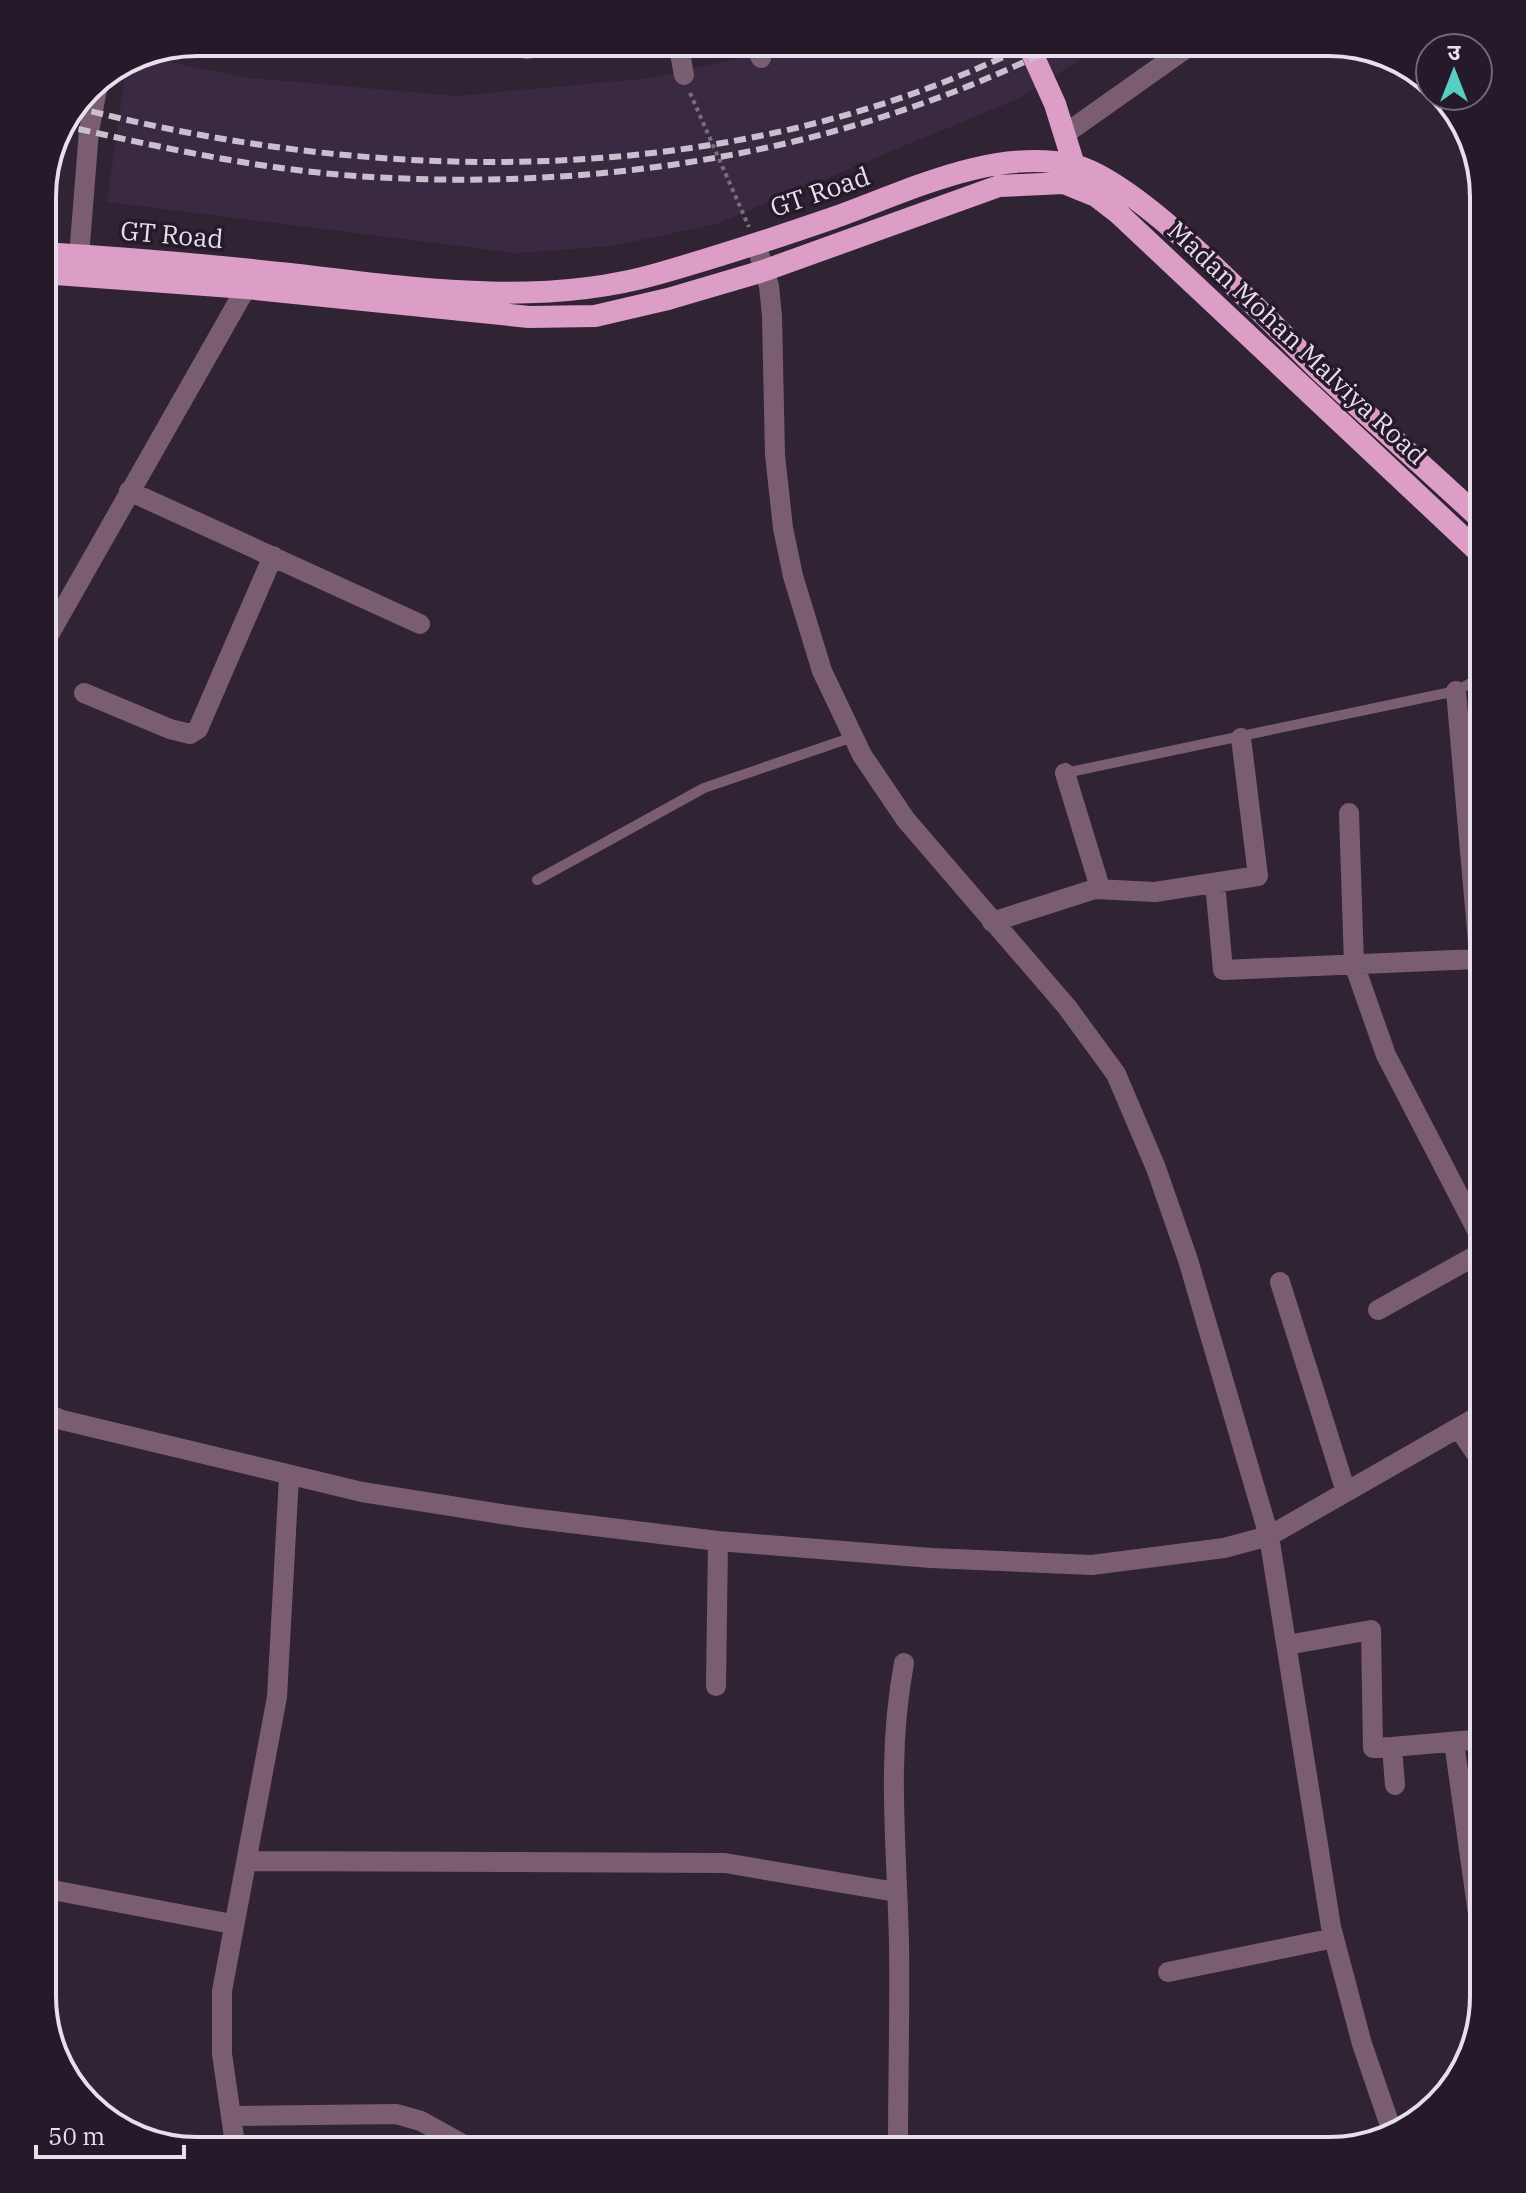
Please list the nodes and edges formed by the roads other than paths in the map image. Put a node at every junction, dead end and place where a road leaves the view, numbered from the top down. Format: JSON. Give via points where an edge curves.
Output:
{"nodes":[{"id":1,"x":681,"y":56,"type":"edge"},
{"id":2,"x":1033,"y":56,"type":"edge"},
{"id":3,"x":1175,"y":56,"type":"edge"},
{"id":4,"x":684,"y":75,"type":"road end"},
{"id":5,"x":95,"y":100,"type":"edge"},
{"id":6,"x":1065,"y":134,"type":"junction"},
{"id":7,"x":1069,"y":174,"type":"junction"},
{"id":8,"x":756,"y":244,"type":"junction"},
{"id":9,"x":56,"y":257,"type":"edge"},
{"id":10,"x":78,"y":264,"type":"junction"},
{"id":11,"x":56,"y":270,"type":"edge"},
{"id":12,"x":763,"y":271,"type":"junction"},
{"id":13,"x":246,"y":288,"type":"junction"},
{"id":14,"x":129,"y":491,"type":"junction"},
{"id":15,"x":1470,"y":509,"type":"edge"},
{"id":16,"x":1470,"y":544,"type":"edge"},
{"id":17,"x":273,"y":556,"type":"junction"},
{"id":18,"x":56,"y":622,"type":"edge"},
{"id":19,"x":420,"y":624,"type":"dead end"},
{"id":20,"x":1470,"y":684,"type":"edge"},
{"id":21,"x":1456,"y":691,"type":"junction"},
{"id":22,"x":84,"y":693,"type":"dead end"},
{"id":23,"x":853,"y":737,"type":"junction"},
{"id":24,"x":1241,"y":738,"type":"junction"},
{"id":25,"x":1065,"y":773,"type":"joint"},
{"id":26,"x":1349,"y":813,"type":"dead end"},
{"id":27,"x":1470,"y":870,"type":"edge"},
{"id":28,"x":537,"y":880,"type":"dead end"},
{"id":29,"x":1215,"y":883,"type":"junction"},
{"id":30,"x":1095,"y":889,"type":"junction"},
{"id":31,"x":992,"y":922,"type":"junction"},
{"id":32,"x":1470,"y":959,"type":"edge"},
{"id":33,"x":1354,"y":964,"type":"junction"},
{"id":34,"x":1470,"y":1217,"type":"edge"},
{"id":35,"x":1470,"y":1259,"type":"edge"},
{"id":36,"x":1280,"y":1282,"type":"dead end"},
{"id":37,"x":1378,"y":1310,"type":"dead end"},
{"id":38,"x":56,"y":1417,"type":"edge"},
{"id":39,"x":1470,"y":1422,"type":"edge"},
{"id":40,"x":1459,"y":1429,"type":"junction"},
{"id":41,"x":1470,"y":1445,"type":"edge"},
{"id":42,"x":289,"y":1477,"type":"junction"},
{"id":43,"x":1346,"y":1492,"type":"junction"},
{"id":44,"x":1269,"y":1536,"type":"junction"},
{"id":45,"x":718,"y":1541,"type":"junction"},
{"id":46,"x":1287,"y":1645,"type":"junction"},
{"id":47,"x":904,"y":1663,"type":"dead end"},
{"id":48,"x":716,"y":1686,"type":"dead end"},
{"id":49,"x":1470,"y":1740,"type":"edge"},
{"id":50,"x":1454,"y":1742,"type":"junction"},
{"id":51,"x":1392,"y":1747,"type":"junction"},
{"id":52,"x":1395,"y":1785,"type":"dead end"},
{"id":53,"x":1470,"y":1857,"type":"edge"},
{"id":54,"x":248,"y":1861,"type":"junction"},
{"id":55,"x":56,"y":1891,"type":"edge"},
{"id":56,"x":896,"y":1892,"type":"junction"},
{"id":57,"x":232,"y":1924,"type":"junction"},
{"id":58,"x":1334,"y":1938,"type":"junction"},
{"id":59,"x":1168,"y":1972,"type":"dead end"},
{"id":60,"x":232,"y":2116,"type":"junction"},
{"id":61,"x":1389,"y":2123,"type":"edge"},
{"id":62,"x":234,"y":2137,"type":"edge"},
{"id":63,"x":450,"y":2137,"type":"edge"},
{"id":64,"x":898,"y":2137,"type":"edge"}],
"edges":[{"from":1,"to":4,"type":"street"},
{"from":2,"to":6,"type":"highway"},
{"from":3,"to":6,"type":"street"},
{"from":5,"to":10,"type":"street"},
{"from":6,"to":7,"type":"highway"},
{"from":7,"to":8,"type":"highway","name":"GT Road","via":[[1013,164],[969,171]]},
{"from":7,"to":12,"type":"highway","name":"GT Road","via":[[999,186]]},
{"from":7,"to":15,"type":"highway","name":"GT Road","via":[[1111,182],[1179,236]]},
{"from":7,"to":16,"type":"highway","name":"Madan Mohan Malviya Road","via":[[1118,213]]},
{"from":8,"to":10,"type":"highway","name":"GT Road","via":[[652,276],[532,293],[405,289]]},
{"from":8,"to":12,"type":"street"},
{"from":9,"to":10,"type":"highway","name":"GT Road"},
{"from":10,"to":11,"type":"highway","name":"GT Road"},
{"from":10,"to":13,"type":"highway","name":"GT Road"},
{"from":12,"to":13,"type":"highway","name":"GT Road","via":[[595,316],[529,317]]},
{"from":12,"to":23,"type":"street","via":[[772,316],[775,455],[783,528],[810,635]]},
{"from":13,"to":14,"type":"street"},
{"from":14,"to":17,"type":"street"},
{"from":14,"to":18,"type":"street"},
{"from":17,"to":19,"type":"street"},
{"from":17,"to":22,"type":"street","via":[[198,729],[190,734],[170,729]]},
{"from":20,"to":21,"type":"lane"},
{"from":21,"to":24,"type":"lane"},
{"from":21,"to":27,"type":"street"},
{"from":23,"to":28,"type":"lane","via":[[704,788]]},
{"from":23,"to":31,"type":"street","via":[[906,820]]},
{"from":24,"to":25,"type":"lane"},
{"from":24,"to":29,"type":"street","via":[[1258,876]]},
{"from":25,"to":30,"type":"street","via":[[1098,881]]},
{"from":26,"to":33,"type":"street"},
{"from":29,"to":30,"type":"street","via":[[1155,892]]},
{"from":29,"to":33,"type":"street","via":[[1223,970]]},
{"from":30,"to":31,"type":"street"},
{"from":31,"to":44,"type":"street","via":[[1098,1045],[1131,1104],[1216,1346]]},
{"from":32,"to":33,"type":"street"},
{"from":33,"to":34,"type":"street","via":[[1386,1055]]},
{"from":35,"to":37,"type":"street"},
{"from":36,"to":43,"type":"street"},
{"from":38,"to":42,"type":"street"},
{"from":39,"to":40,"type":"street"},
{"from":40,"to":41,"type":"street"},
{"from":40,"to":43,"type":"street"},
{"from":42,"to":45,"type":"street","via":[[521,1517]]},
{"from":42,"to":54,"type":"street","via":[[277,1697]]},
{"from":43,"to":44,"type":"street"},
{"from":44,"to":45,"type":"street","via":[[1224,1548],[1092,1565]]},
{"from":44,"to":46,"type":"street"},
{"from":45,"to":48,"type":"street"},
{"from":46,"to":51,"type":"street","via":[[1371,1630],[1373,1748]]},
{"from":46,"to":58,"type":"street"},
{"from":47,"to":56,"type":"street","via":[[891,1764]]},
{"from":49,"to":50,"type":"street"},
{"from":50,"to":51,"type":"street"},
{"from":50,"to":53,"type":"street"},
{"from":51,"to":52,"type":"street"},
{"from":54,"to":56,"type":"street","via":[[738,1863]]},
{"from":54,"to":57,"type":"street"},
{"from":55,"to":57,"type":"street"},
{"from":56,"to":64,"type":"street"},
{"from":57,"to":60,"type":"street","via":[[222,1991],[222,2054]]},
{"from":58,"to":59,"type":"street"},
{"from":58,"to":61,"type":"street"},
{"from":60,"to":62,"type":"street"},
{"from":60,"to":63,"type":"street","via":[[368,2111],[421,2121]]}]}
